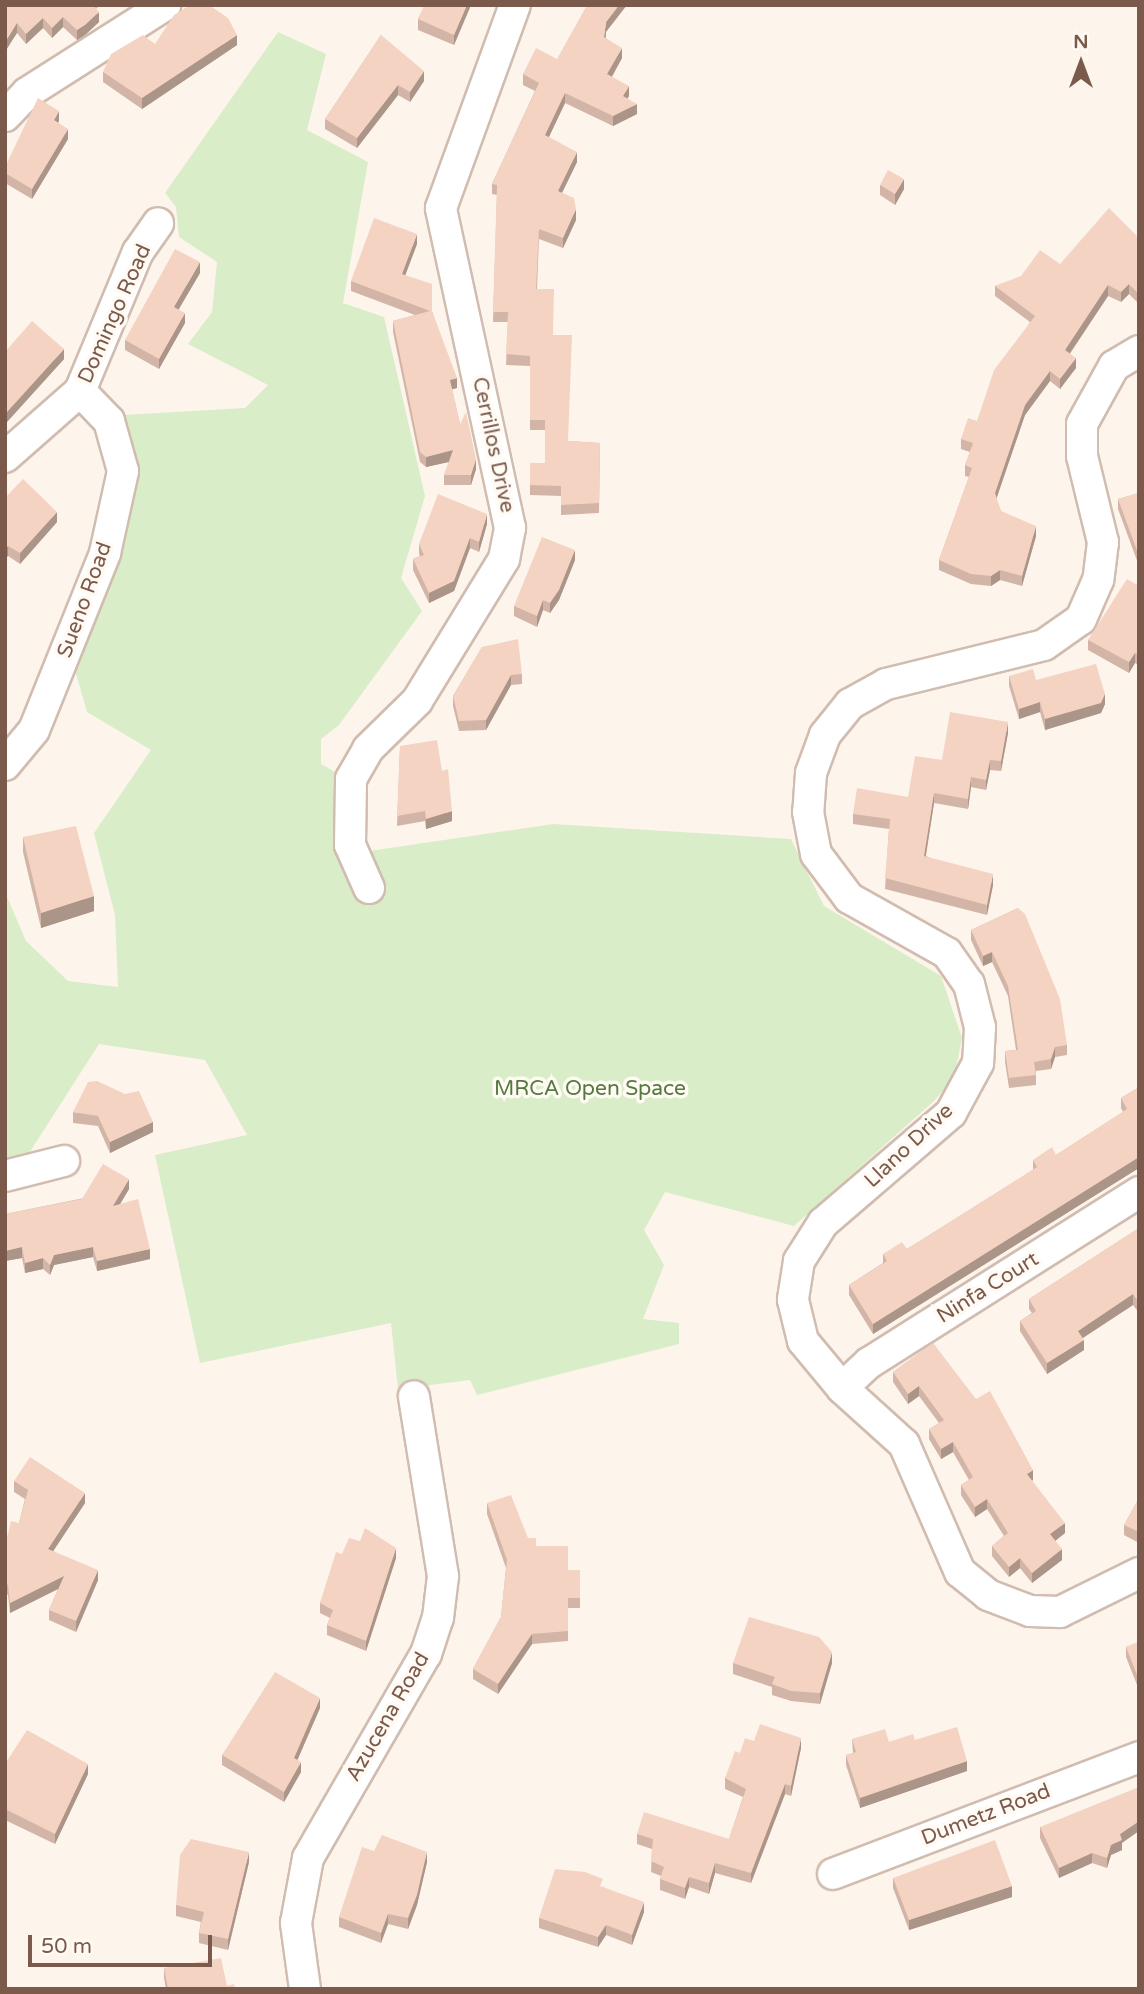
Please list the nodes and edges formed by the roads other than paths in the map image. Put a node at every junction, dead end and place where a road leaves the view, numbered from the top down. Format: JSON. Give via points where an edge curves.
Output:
{"nodes":[{"id":1,"x":165,"y":5,"type":"edge"},
{"id":2,"x":515,"y":5,"type":"edge"},
{"id":3,"x":5,"y":116,"type":"edge"},
{"id":4,"x":158,"y":222,"type":"dead end"},
{"id":5,"x":1139,"y":351,"type":"edge"},
{"id":6,"x":80,"y":391,"type":"junction"},
{"id":7,"x":5,"y":457,"type":"edge"},
{"id":8,"x":5,"y":765,"type":"edge"},
{"id":9,"x":369,"y":888,"type":"dead end"},
{"id":10,"x":64,"y":1161,"type":"dead end"},
{"id":11,"x":5,"y":1176,"type":"edge"},
{"id":12,"x":1139,"y":1192,"type":"edge"},
{"id":13,"x":842,"y":1388,"type":"junction"},
{"id":14,"x":414,"y":1396,"type":"dead end"},
{"id":15,"x":1139,"y":1573,"type":"edge"},
{"id":16,"x":1139,"y":1756,"type":"edge"},
{"id":17,"x":833,"y":1874,"type":"dead end"},
{"id":18,"x":305,"y":1989,"type":"edge"}],
"edges":[{"from":1,"to":3,"type":"street","via":[[27,93]]},
{"from":2,"to":9,"type":"street","name":"Cerrillos Drive","via":[[442,208],[510,528],[504,559],[417,701],[368,749],[351,779],[350,845]]},
{"from":4,"to":6,"type":"street","name":"Domingo Road","via":[[138,252]]},
{"from":5,"to":13,"type":"street","name":"Llano Drive","via":[[1114,366],[1082,424],[1082,456],[1103,542],[1098,580],[1081,619],[1044,645],[886,684],[850,704],[825,735],[811,773],[808,812],[816,854],[849,898],[947,953],[970,984],[980,1027],[978,1063],[951,1113],[823,1223],[799,1261],[793,1300],[803,1342]]},
{"from":6,"to":7,"type":"street","name":"Domingo Road"},
{"from":6,"to":8,"type":"street","name":"Sueno Road","via":[[109,421],[123,471],[105,552],[34,730]]},
{"from":10,"to":11,"type":"street"},
{"from":12,"to":13,"type":"street","name":"Ninfa Court","via":[[869,1363]]},
{"from":13,"to":15,"type":"street","name":"Llano Drive","via":[[904,1444],[921,1472],[946,1547],[960,1572],[988,1595],[1030,1611],[1060,1612]]},
{"from":14,"to":18,"type":"street","name":"Azucena Road","via":[[443,1576],[438,1618],[426,1654],[307,1858],[296,1923]]},
{"from":16,"to":17,"type":"street","name":"Dumetz Road"}]}
